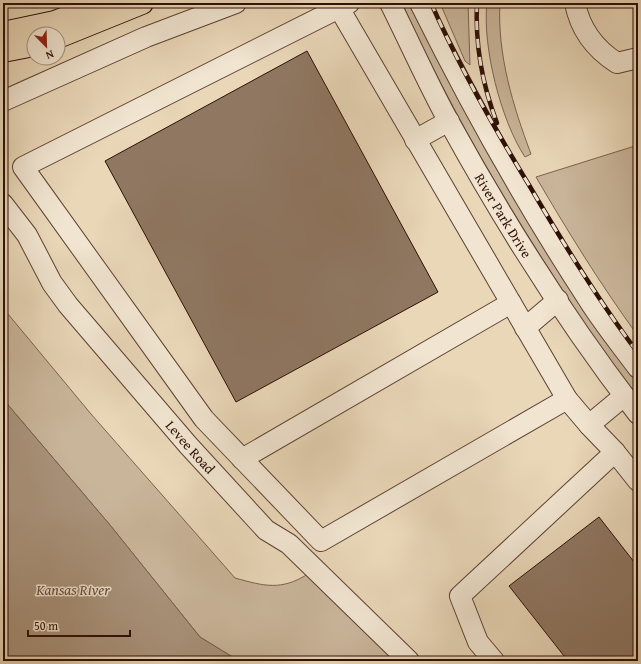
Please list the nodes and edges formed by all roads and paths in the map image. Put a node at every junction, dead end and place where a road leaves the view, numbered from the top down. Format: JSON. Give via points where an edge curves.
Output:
{"nodes":[{"id":1,"x":104,"y":3,"type":"edge"},
{"id":2,"x":142,"y":3,"type":"edge"},
{"id":3,"x":236,"y":3,"type":"edge"},
{"id":4,"x":390,"y":3,"type":"edge"},
{"id":5,"x":420,"y":3,"type":"edge"},
{"id":6,"x":576,"y":3,"type":"edge"},
{"id":7,"x":344,"y":6,"type":"edge"},
{"id":8,"x":3,"y":33,"type":"edge"},
{"id":9,"x":66,"y":34,"type":"edge"},
{"id":10,"x":26,"y":47,"type":"edge"},
{"id":11,"x":3,"y":51,"type":"edge"},
{"id":12,"x":638,"y":58,"type":"edge"},
{"id":13,"x":3,"y":101,"type":"edge"},
{"id":14,"x":449,"y":121,"type":"junction"},
{"id":15,"x":415,"y":140,"type":"junction"},
{"id":16,"x":3,"y":204,"type":"edge"},
{"id":17,"x":558,"y":300,"type":"junction"},
{"id":18,"x":511,"y":304,"type":"junction"},
{"id":19,"x":525,"y":328,"type":"junction"},
{"id":20,"x":638,"y":368,"type":"edge"},
{"id":21,"x":624,"y":396,"type":"junction"},
{"id":22,"x":567,"y":399,"type":"junction"},
{"id":23,"x":638,"y":414,"type":"edge"},
{"id":24,"x":589,"y":425,"type":"junction"},
{"id":25,"x":615,"y":452,"type":"junction"},
{"id":26,"x":242,"y":459,"type":"junction"},
{"id":27,"x":638,"y":481,"type":"edge"},
{"id":28,"x":409,"y":661,"type":"edge"},
{"id":29,"x":494,"y":661,"type":"edge"}],
"edges":[{"from":1,"to":8,"type":"main road","via":[[55,22]]},
{"from":2,"to":9,"type":"main road"},
{"from":3,"to":13,"type":"street","via":[[146,37]]},
{"from":4,"to":14,"type":"street","name":"River Park Drive"},
{"from":5,"to":20,"type":"street","via":[[455,74],[518,184],[589,300]]},
{"from":6,"to":12,"type":"street","via":[[585,31],[599,50],[617,64]]},
{"from":7,"to":15,"type":"street"},
{"from":7,"to":26,"type":"street","via":[[23,167],[204,419]]},
{"from":10,"to":11,"type":"main road"},
{"from":14,"to":15,"type":"street"},
{"from":14,"to":17,"type":"street","name":"River Park Drive","via":[[509,225]]},
{"from":15,"to":18,"type":"street"},
{"from":16,"to":28,"type":"street","name":"Levee Road","via":[[26,235],[52,283],[68,305],[188,445],[266,530],[289,544]]},
{"from":17,"to":19,"type":"street"},
{"from":17,"to":21,"type":"street","name":"River Park Drive"},
{"from":18,"to":19,"type":"street"},
{"from":18,"to":26,"type":"street"},
{"from":19,"to":22,"type":"street"},
{"from":21,"to":23,"type":"street","name":"River Park Drive"},
{"from":21,"to":24,"type":"street"},
{"from":22,"to":24,"type":"street"},
{"from":22,"to":26,"type":"street","via":[[322,542]]},
{"from":24,"to":25,"type":"street"},
{"from":25,"to":27,"type":"street"},
{"from":25,"to":29,"type":"street","via":[[460,596],[478,642]]}]}
